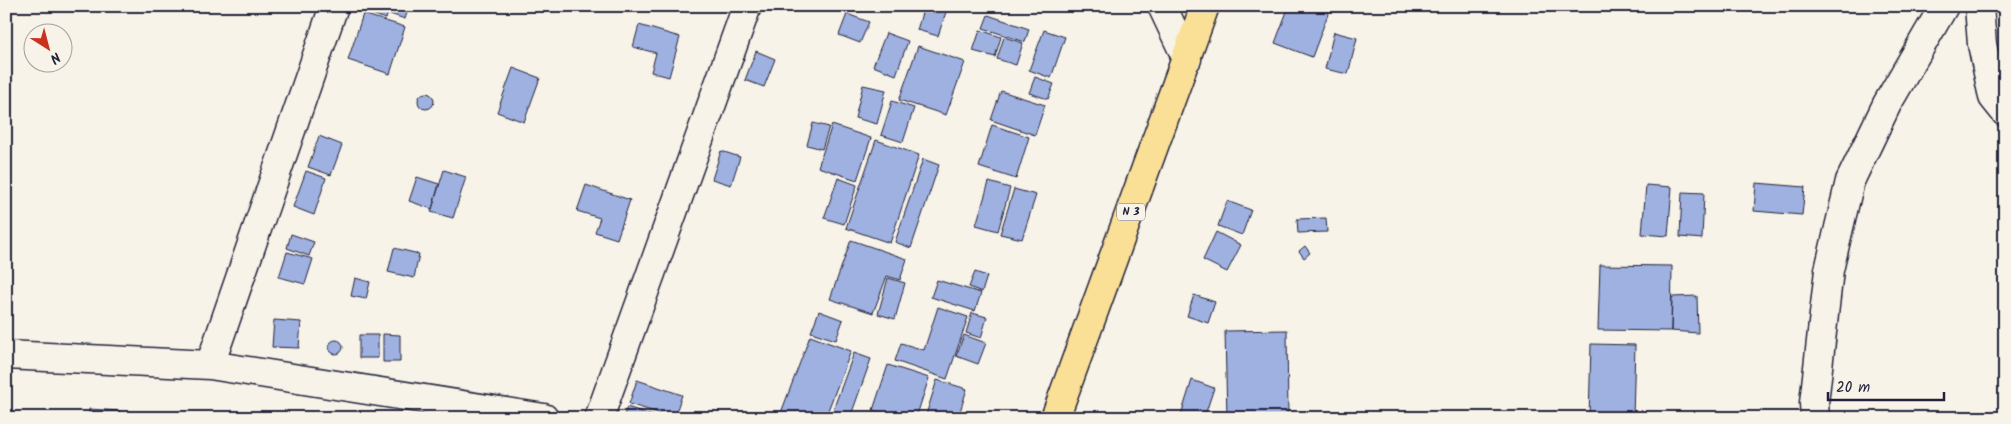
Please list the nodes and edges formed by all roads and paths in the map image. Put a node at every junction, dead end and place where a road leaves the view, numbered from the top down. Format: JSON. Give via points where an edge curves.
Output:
{"nodes":[{"id":1,"x":334,"y":6,"type":"edge"},
{"id":2,"x":747,"y":6,"type":"edge"},
{"id":3,"x":1162,"y":6,"type":"edge"},
{"id":4,"x":1205,"y":6,"type":"edge"},
{"id":5,"x":1944,"y":6,"type":"edge"},
{"id":6,"x":1979,"y":6,"type":"edge"},
{"id":7,"x":1187,"y":59,"type":"junction"},
{"id":8,"x":2005,"y":112,"type":"edge"},
{"id":9,"x":6,"y":355,"type":"edge"},
{"id":10,"x":210,"y":365,"type":"junction"},
{"id":11,"x":544,"y":418,"type":"edge"},
{"id":12,"x":599,"y":418,"type":"edge"},
{"id":13,"x":1055,"y":418,"type":"edge"},
{"id":14,"x":1815,"y":418,"type":"edge"}],
"edges":[{"from":1,"to":10,"type":"street"},
{"from":2,"to":12,"type":"street"},
{"from":3,"to":7,"type":"street"},
{"from":4,"to":7,"type":"main road","number":"N 3"},
{"from":5,"to":14,"type":"street","via":[[1887,104],[1850,181],[1830,270]]},
{"from":6,"to":8,"type":"street","via":[[1982,44],[1993,97]]},
{"from":7,"to":13,"type":"main road","number":"N 3"},
{"from":9,"to":10,"type":"street"},
{"from":10,"to":11,"type":"street"}]}
